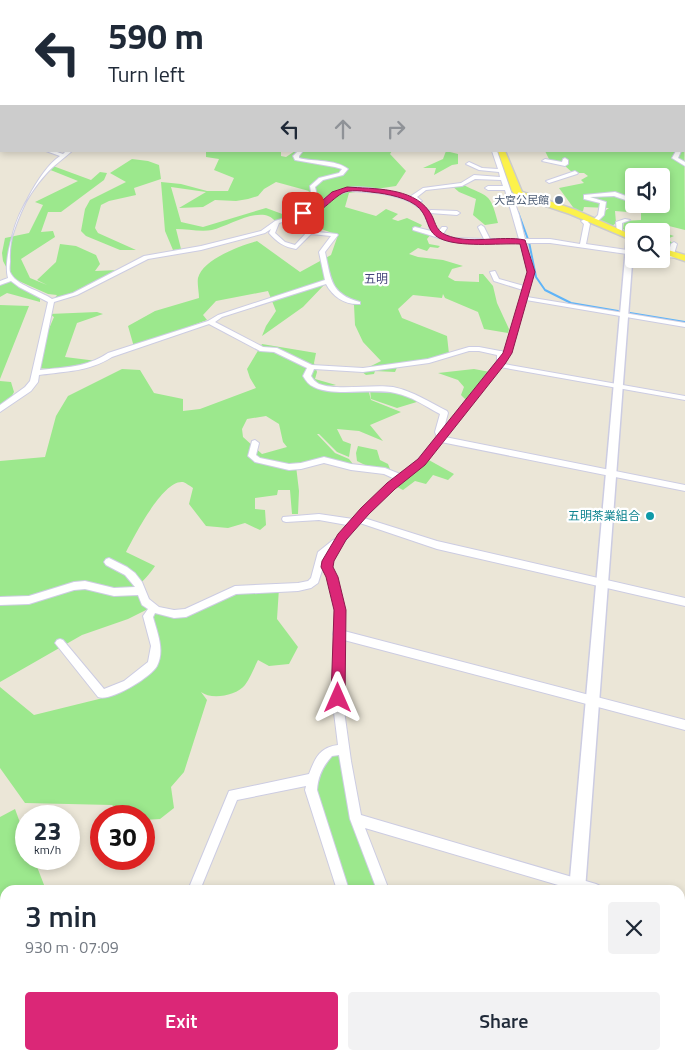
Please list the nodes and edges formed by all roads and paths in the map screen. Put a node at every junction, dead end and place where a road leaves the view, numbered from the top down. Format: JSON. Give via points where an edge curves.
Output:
{"nodes":[{"id":1,"x":52,"y":152,"type":"edge"},
{"id":2,"x":68,"y":152,"type":"edge"},
{"id":3,"x":300,"y":152,"type":"edge"},
{"id":4,"x":494,"y":152,"type":"edge"},
{"id":5,"x":501,"y":152,"type":"edge"},
{"id":6,"x":678,"y":152,"type":"edge"},
{"id":7,"x":62,"y":155,"type":"junction"},
{"id":8,"x":565,"y":160,"type":"dead end"},
{"id":9,"x":545,"y":161,"type":"dead end"},
{"id":10,"x":469,"y":164,"type":"dead end"},
{"id":11,"x":685,"y":164,"type":"edge"},
{"id":12,"x":501,"y":171,"type":"junction"},
{"id":13,"x":574,"y":173,"type":"dead end"},
{"id":14,"x":503,"y":179,"type":"junction"},
{"id":15,"x":549,"y":181,"type":"dead end"},
{"id":16,"x":488,"y":188,"type":"dead end"},
{"id":17,"x":597,"y":188,"type":"dead end"},
{"id":18,"x":511,"y":192,"type":"junction"},
{"id":19,"x":615,"y":194,"type":"junction"},
{"id":20,"x":625,"y":198,"type":"edge"},
{"id":21,"x":303,"y":213,"type":"junction"},
{"id":22,"x":429,"y":213,"type":"junction"},
{"id":23,"x":457,"y":213,"type":"dead end"},
{"id":24,"x":592,"y":220,"type":"junction"},
{"id":25,"x":627,"y":220,"type":"dead end"},
{"id":26,"x":277,"y":222,"type":"junction"},
{"id":27,"x":481,"y":227,"type":"dead end"},
{"id":28,"x":444,"y":228,"type":"dead end"},
{"id":29,"x":415,"y":229,"type":"dead end"},
{"id":30,"x":619,"y":232,"type":"junction"},
{"id":31,"x":439,"y":235,"type":"junction"},
{"id":32,"x":625,"y":235,"type":"edge"},
{"id":33,"x":488,"y":241,"type":"junction"},
{"id":34,"x":523,"y":241,"type":"junction"},
{"id":35,"x":674,"y":244,"type":"dead end"},
{"id":36,"x":584,"y":245,"type":"junction"},
{"id":37,"x":625,"y":251,"type":"edge"},
{"id":38,"x":678,"y":256,"type":"edge"},
{"id":39,"x":630,"y":268,"type":"edge"},
{"id":40,"x":493,"y":272,"type":"dead end"},
{"id":41,"x":12,"y":278,"type":"junction"},
{"id":42,"x":328,"y":281,"type":"junction"},
{"id":43,"x":0,"y":283,"type":"edge"},
{"id":44,"x":527,"y":289,"type":"junction"},
{"id":45,"x":524,"y":298,"type":"junction"},
{"id":46,"x":51,"y":301,"type":"junction"},
{"id":47,"x":358,"y":303,"type":"dead end"},
{"id":48,"x":624,"y":315,"type":"junction"},
{"id":49,"x":210,"y":322,"type":"junction"},
{"id":50,"x":685,"y":325,"type":"edge"},
{"id":51,"x":500,"y":363,"type":"junction"},
{"id":52,"x":312,"y":367,"type":"junction"},
{"id":53,"x":36,"y":373,"type":"junction"},
{"id":54,"x":619,"y":386,"type":"junction"},
{"id":55,"x":685,"y":398,"type":"edge"},
{"id":56,"x":0,"y":409,"type":"edge"},
{"id":57,"x":441,"y":439,"type":"junction"},
{"id":58,"x":254,"y":443,"type":"dead end"},
{"id":59,"x":612,"y":473,"type":"junction"},
{"id":60,"x":401,"y":478,"type":"junction"},
{"id":61,"x":685,"y":488,"type":"edge"},
{"id":62,"x":286,"y":519,"type":"dead end"},
{"id":63,"x":357,"y":521,"type":"junction"},
{"id":64,"x":342,"y":537,"type":"junction"},
{"id":65,"x":109,"y":562,"type":"dead end"},
{"id":66,"x":603,"y":583,"type":"junction"},
{"id":67,"x":141,"y":591,"type":"junction"},
{"id":68,"x":0,"y":601,"type":"edge"},
{"id":69,"x":685,"y":602,"type":"edge"},
{"id":70,"x":154,"y":608,"type":"junction"},
{"id":71,"x":338,"y":634,"type":"junction"},
{"id":72,"x":60,"y":642,"type":"dead end"},
{"id":73,"x":593,"y":702,"type":"junction"},
{"id":74,"x":685,"y":725,"type":"edge"},
{"id":75,"x":344,"y":749,"type":"junction"},
{"id":76,"x":312,"y":779,"type":"junction"},
{"id":77,"x":356,"y":819,"type":"junction"},
{"id":78,"x":196,"y":885,"type":"edge"},
{"id":79,"x":341,"y":885,"type":"edge"},
{"id":80,"x":381,"y":885,"type":"edge"},
{"id":81,"x":570,"y":885,"type":"edge"},
{"id":82,"x":577,"y":885,"type":"edge"}],
"edges":[{"from":1,"to":7,"type":"street"},
{"from":2,"to":7,"type":"street"},
{"from":3,"to":21,"type":"street","via":[[297,159],[345,169],[341,174],[321,179],[312,187],[315,199]]},
{"from":4,"to":12,"type":"street"},
{"from":5,"to":18,"type":"main road"},
{"from":6,"to":11,"type":"street","via":[[675,158]]},
{"from":7,"to":41,"type":"street","via":[[47,167],[11,212],[2,248],[3,261]]},
{"from":8,"to":9,"type":"street","via":[[565,164]]},
{"from":10,"to":12,"type":"street"},
{"from":12,"to":14,"type":"street"},
{"from":13,"to":15,"type":"street"},
{"from":14,"to":18,"type":"street"},
{"from":14,"to":22,"type":"street","via":[[474,178],[462,184],[425,189],[413,197],[430,210]]},
{"from":16,"to":18,"type":"street"},
{"from":17,"to":19,"type":"street"},
{"from":18,"to":24,"type":"main road"},
{"from":18,"to":34,"type":"street"},
{"from":19,"to":20,"type":"street"},
{"from":19,"to":24,"type":"street","via":[[586,196],[603,202],[602,215]]},
{"from":21,"to":22,"type":"street","via":[[316,210],[340,191],[356,188],[401,195]]},
{"from":21,"to":26,"type":"street"},
{"from":22,"to":23,"type":"street"},
{"from":22,"to":31,"type":"street","via":[[433,230]]},
{"from":24,"to":30,"type":"main road"},
{"from":24,"to":36,"type":"street","via":[[584,221],[587,224]]},
{"from":25,"to":30,"type":"street","via":[[619,222]]},
{"from":26,"to":42,"type":"street","via":[[272,233],[288,246],[296,247],[310,232],[335,235],[322,252]]},
{"from":26,"to":46,"type":"street","via":[[263,232],[244,238],[146,256],[75,294]]},
{"from":27,"to":33,"type":"street"},
{"from":28,"to":31,"type":"street"},
{"from":29,"to":31,"type":"street"},
{"from":30,"to":32,"type":"main road"},
{"from":31,"to":33,"type":"street","via":[[452,240]]},
{"from":33,"to":34,"type":"street"},
{"from":34,"to":36,"type":"street"},
{"from":34,"to":44,"type":"street","via":[[531,272]]},
{"from":35,"to":38,"type":"street"},
{"from":36,"to":37,"type":"street"},
{"from":39,"to":48,"type":"street"},
{"from":40,"to":44,"type":"street","via":[[496,280]]},
{"from":41,"to":43,"type":"street"},
{"from":41,"to":46,"type":"street"},
{"from":42,"to":47,"type":"street","via":[[338,296]]},
{"from":42,"to":49,"type":"street"},
{"from":44,"to":45,"type":"street"},
{"from":45,"to":48,"type":"street"},
{"from":45,"to":51,"type":"street","via":[[508,353]]},
{"from":46,"to":53,"type":"street"},
{"from":48,"to":50,"type":"street"},
{"from":48,"to":54,"type":"street"},
{"from":49,"to":52,"type":"street","via":[[262,349],[275,350]]},
{"from":49,"to":53,"type":"street","via":[[110,355],[97,363]]},
{"from":51,"to":52,"type":"street","via":[[500,353],[469,349],[429,361],[384,368]]},
{"from":51,"to":54,"type":"street"},
{"from":51,"to":57,"type":"street"},
{"from":52,"to":57,"type":"street","via":[[306,376],[320,387],[379,388],[403,392],[422,400],[444,413],[439,432]]},
{"from":53,"to":56,"type":"street","via":[[28,389]]},
{"from":54,"to":55,"type":"street"},
{"from":54,"to":59,"type":"street"},
{"from":57,"to":59,"type":"street"},
{"from":57,"to":60,"type":"street","via":[[421,462]]},
{"from":58,"to":60,"type":"street","via":[[252,456],[258,460],[289,466],[324,460],[351,468],[385,471]]},
{"from":59,"to":61,"type":"street"},
{"from":59,"to":66,"type":"street"},
{"from":60,"to":63,"type":"street"},
{"from":62,"to":63,"type":"street","via":[[319,516]]},
{"from":63,"to":64,"type":"street"},
{"from":63,"to":66,"type":"street","via":[[437,545]]},
{"from":64,"to":70,"type":"street","via":[[322,554],[312,584],[235,590],[186,613],[174,614]]},
{"from":64,"to":71,"type":"street","via":[[327,567],[340,610]]},
{"from":65,"to":67,"type":"street","via":[[132,574]]},
{"from":66,"to":69,"type":"street"},
{"from":66,"to":73,"type":"street"},
{"from":67,"to":68,"type":"street","via":[[114,592],[85,584],[29,600]]},
{"from":67,"to":70,"type":"street","via":[[145,602]]},
{"from":70,"to":72,"type":"street","via":[[148,616],[156,646],[152,664],[128,684],[109,694],[102,694]]},
{"from":71,"to":73,"type":"street"},
{"from":71,"to":75,"type":"street","via":[[337,696]]},
{"from":73,"to":74,"type":"street"},
{"from":73,"to":82,"type":"street"},
{"from":75,"to":76,"type":"street","via":[[329,750],[320,760]]},
{"from":75,"to":77,"type":"street"},
{"from":76,"to":78,"type":"street","via":[[233,795]]},
{"from":76,"to":79,"type":"street","via":[[311,790]]},
{"from":77,"to":80,"type":"street"},
{"from":77,"to":81,"type":"street"}]}
